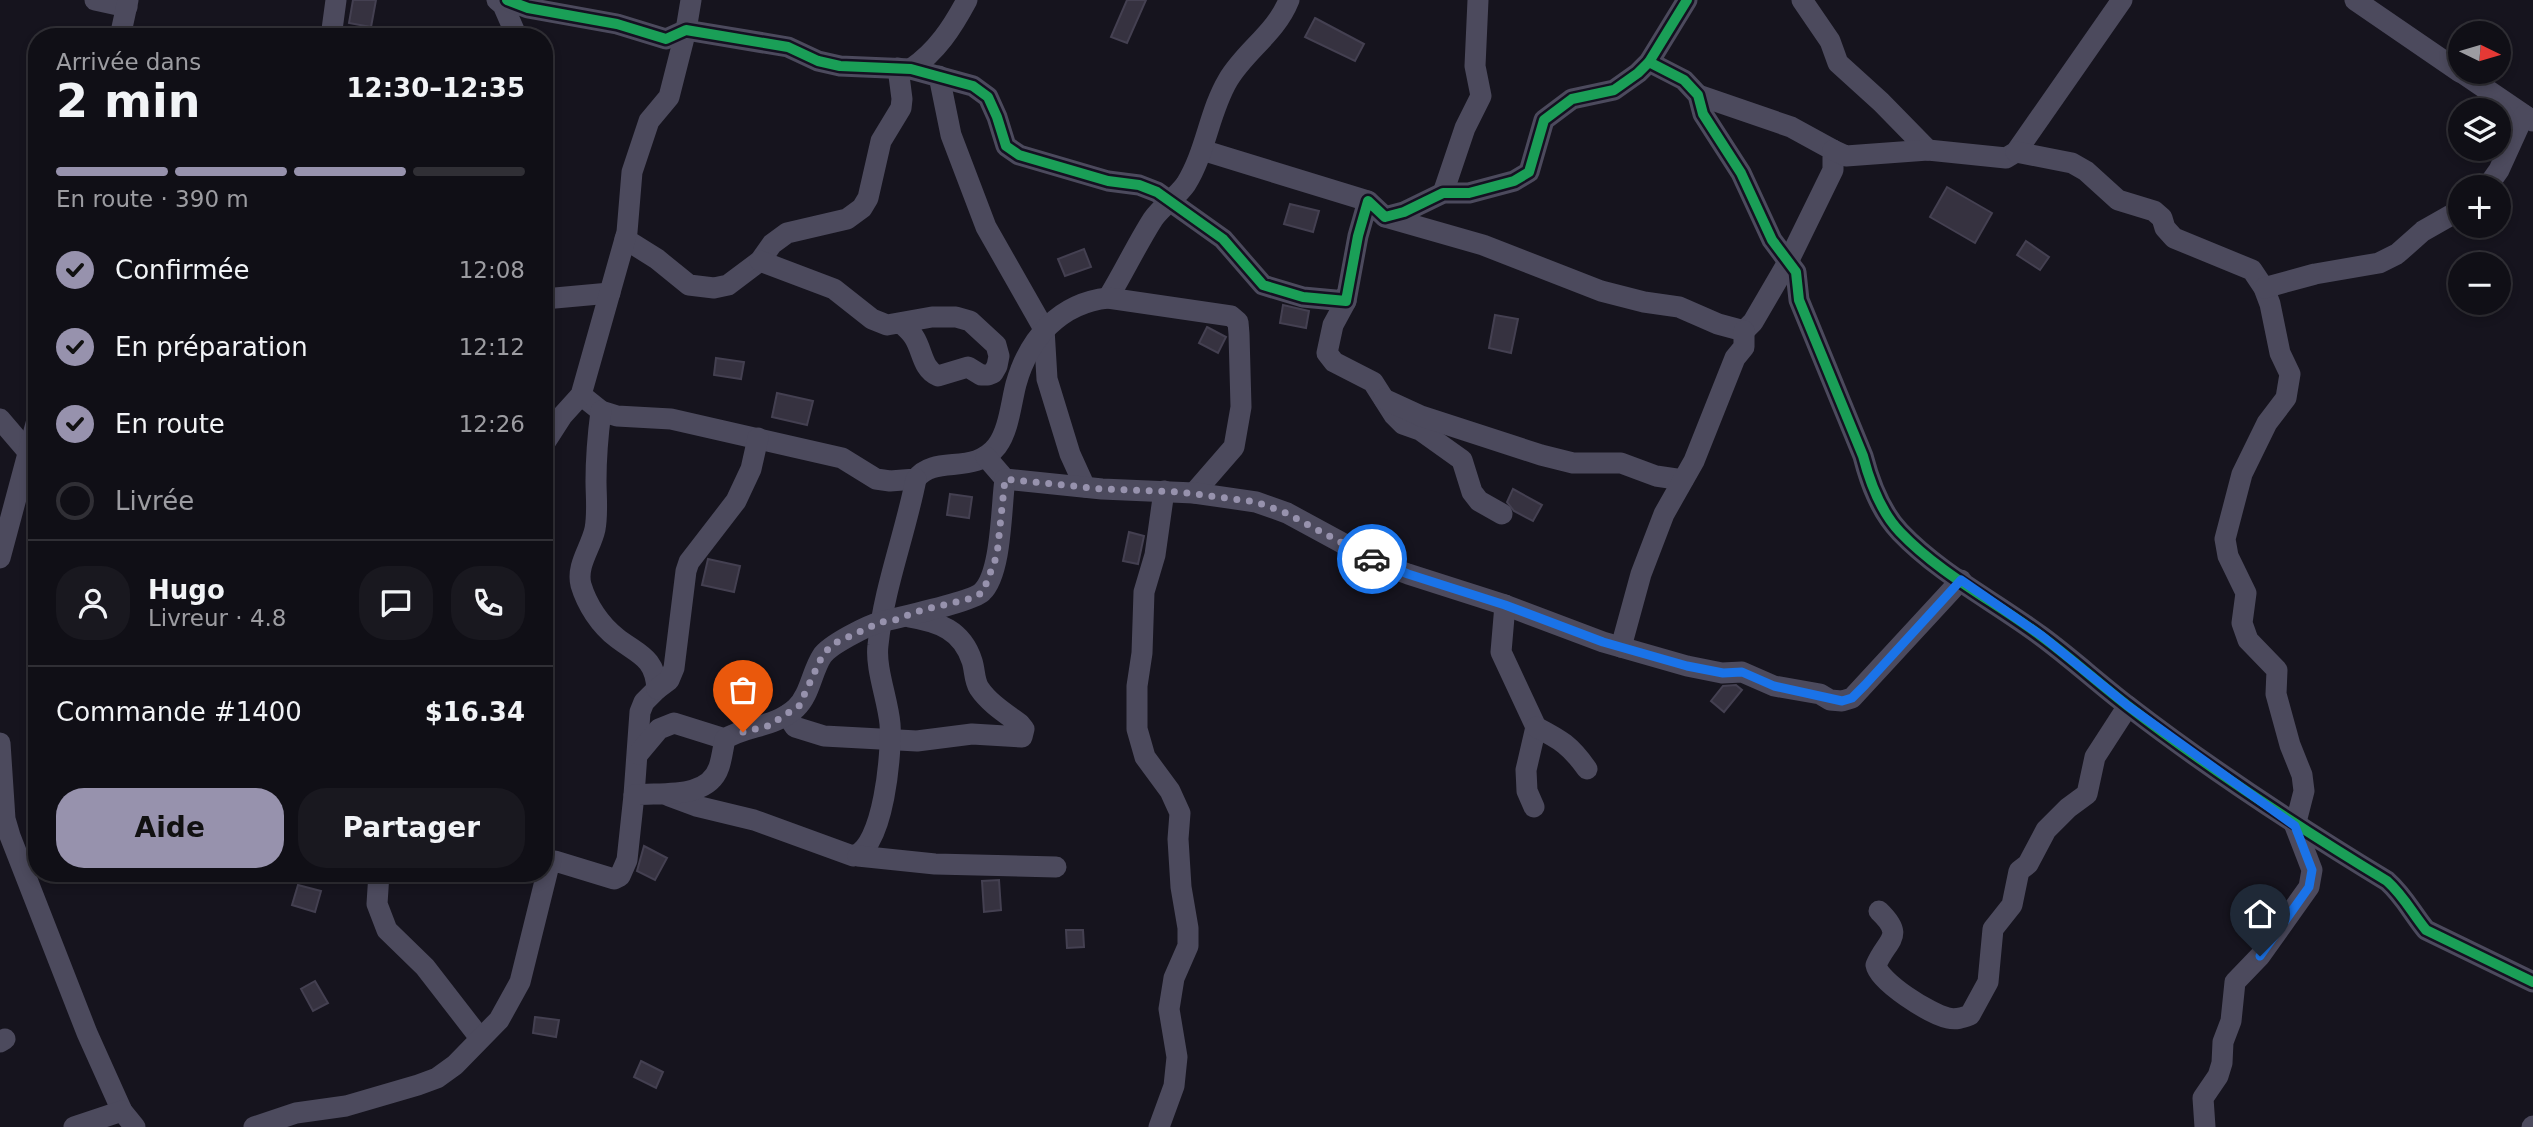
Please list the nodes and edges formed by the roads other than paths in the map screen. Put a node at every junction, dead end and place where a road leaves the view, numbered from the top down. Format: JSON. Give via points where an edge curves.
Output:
{"nodes":[{"id":1,"x":95,"y":0,"type":"edge"},
{"id":2,"x":336,"y":0,"type":"edge"},
{"id":3,"x":497,"y":0,"type":"edge"},
{"id":4,"x":507,"y":0,"type":"edge"},
{"id":5,"x":691,"y":0,"type":"edge"},
{"id":6,"x":967,"y":0,"type":"edge"},
{"id":7,"x":1289,"y":0,"type":"edge"},
{"id":8,"x":1479,"y":0,"type":"edge"},
{"id":9,"x":1687,"y":0,"type":"edge"},
{"id":10,"x":1802,"y":0,"type":"edge"},
{"id":11,"x":2122,"y":0,"type":"edge"},
{"id":12,"x":2355,"y":0,"type":"edge"},
{"id":13,"x":127,"y":3,"type":"edge"},
{"id":14,"x":122,"y":28,"type":"edge"},
{"id":15,"x":332,"y":28,"type":"edge"},
{"id":16,"x":513,"y":28,"type":"edge"},
{"id":17,"x":686,"y":30,"type":"junction"},
{"id":18,"x":1649,"y":62,"type":"junction"},
{"id":19,"x":2448,"y":63,"type":"edge"},
{"id":20,"x":904,"y":69,"type":"junction"},
{"id":21,"x":939,"y":76,"type":"junction"},
{"id":22,"x":2478,"y":84,"type":"edge"},
{"id":23,"x":1698,"y":95,"type":"junction"},
{"id":24,"x":2528,"y":118,"type":"edge"},
{"id":25,"x":1202,"y":150,"type":"junction"},
{"id":26,"x":1928,"y":150,"type":"junction"},
{"id":27,"x":2016,"y":152,"type":"junction"},
{"id":28,"x":1838,"y":159,"type":"junction"},
{"id":29,"x":2495,"y":175,"type":"edge"},
{"id":30,"x":1443,"y":193,"type":"junction"},
{"id":31,"x":1171,"y":201,"type":"junction"},
{"id":32,"x":1368,"y":201,"type":"junction"},
{"id":33,"x":1385,"y":216,"type":"junction"},
{"id":34,"x":2448,"y":217,"type":"edge"},
{"id":35,"x":625,"y":240,"type":"junction"},
{"id":36,"x":760,"y":261,"type":"junction"},
{"id":37,"x":1788,"y":262,"type":"junction"},
{"id":38,"x":2264,"y":288,"type":"junction"},
{"id":39,"x":610,"y":293,"type":"junction"},
{"id":40,"x":553,"y":298,"type":"edge"},
{"id":41,"x":1108,"y":298,"type":"junction"},
{"id":42,"x":1346,"y":301,"type":"junction"},
{"id":43,"x":901,"y":323,"type":"dead end"},
{"id":44,"x":1045,"y":329,"type":"junction"},
{"id":45,"x":1744,"y":331,"type":"junction"},
{"id":46,"x":582,"y":395,"type":"junction"},
{"id":47,"x":1384,"y":398,"type":"junction"},
{"id":48,"x":601,"y":411,"type":"junction"},
{"id":49,"x":0,"y":419,"type":"edge"},
{"id":50,"x":553,"y":430,"type":"edge"},
{"id":51,"x":758,"y":438,"type":"junction"},
{"id":52,"x":986,"y":457,"type":"junction"},
{"id":53,"x":28,"y":458,"type":"edge"},
{"id":54,"x":28,"y":467,"type":"edge"},
{"id":55,"x":1656,"y":476,"type":"junction"},
{"id":56,"x":916,"y":479,"type":"junction"},
{"id":57,"x":1005,"y":479,"type":"junction"},
{"id":58,"x":1683,"y":480,"type":"junction"},
{"id":59,"x":1085,"y":487,"type":"junction"},
{"id":60,"x":1164,"y":491,"type":"junction"},
{"id":61,"x":1194,"y":493,"type":"junction"},
{"id":62,"x":1667,"y":509,"type":"junction"},
{"id":63,"x":1502,"y":514,"type":"dead end"},
{"id":64,"x":0,"y":558,"type":"edge"},
{"id":65,"x":1961,"y":580,"type":"junction"},
{"id":66,"x":1505,"y":605,"type":"junction"},
{"id":67,"x":907,"y":617,"type":"junction"},
{"id":68,"x":881,"y":622,"type":"junction"},
{"id":69,"x":1621,"y":647,"type":"junction"},
{"id":70,"x":657,"y":690,"type":"junction"},
{"id":71,"x":2128,"y":706,"type":"junction"},
{"id":72,"x":787,"y":715,"type":"junction"},
{"id":73,"x":1536,"y":727,"type":"junction"},
{"id":74,"x":890,"y":738,"type":"junction"},
{"id":75,"x":725,"y":739,"type":"junction"},
{"id":76,"x":0,"y":743,"type":"edge"},
{"id":77,"x":638,"y":754,"type":"junction"},
{"id":78,"x":1587,"y":769,"type":"dead end"},
{"id":79,"x":663,"y":793,"type":"junction"},
{"id":80,"x":634,"y":795,"type":"junction"},
{"id":81,"x":1534,"y":807,"type":"dead end"},
{"id":82,"x":2295,"y":826,"type":"junction"},
{"id":83,"x":858,"y":856,"type":"junction"},
{"id":84,"x":553,"y":862,"type":"edge"},
{"id":85,"x":1056,"y":867,"type":"dead end"},
{"id":86,"x":378,"y":882,"type":"edge"},
{"id":87,"x":545,"y":882,"type":"edge"},
{"id":88,"x":1879,"y":911,"type":"dead end"},
{"id":89,"x":2531,"y":977,"type":"edge"},
{"id":90,"x":480,"y":1038,"type":"junction"},
{"id":91,"x":128,"y":1119,"type":"edge"},
{"id":92,"x":75,"y":1127,"type":"edge"},
{"id":93,"x":254,"y":1127,"type":"edge"},
{"id":94,"x":1159,"y":1127,"type":"edge"},
{"id":95,"x":2206,"y":1127,"type":"edge"}],
"edges":[{"from":1,"to":13,"type":"street"},
{"from":2,"to":15,"type":"street"},
{"from":3,"to":16,"type":"street"},
{"from":4,"to":17,"type":"street","via":[[666,39]]},
{"from":5,"to":17,"type":"street"},
{"from":6,"to":20,"type":"street","via":[[930,56]]},
{"from":7,"to":25,"type":"street","via":[[1284,13],[1226,83]]},
{"from":8,"to":30,"type":"street","via":[[1475,66],[1481,96]]},
{"from":9,"to":18,"type":"street"},
{"from":10,"to":26,"type":"street","via":[[1838,64]]},
{"from":11,"to":27,"type":"street"},
{"from":12,"to":19,"type":"street"},
{"from":13,"to":14,"type":"street"},
{"from":17,"to":20,"type":"street","via":[[788,47],[840,66]]},
{"from":17,"to":35,"type":"street","via":[[669,97],[649,121],[632,172]]},
{"from":18,"to":23,"type":"street","via":[[1684,80]]},
{"from":18,"to":30,"type":"street","via":[[1614,90],[1572,99],[1544,120],[1529,172],[1514,181],[1469,193]]},
{"from":20,"to":21,"type":"street"},
{"from":20,"to":36,"type":"street","via":[[901,108],[881,141],[862,208],[846,219],[787,233]]},
{"from":21,"to":31,"type":"street","via":[[973,86],[988,97],[1006,146],[1019,155],[1108,181],[1139,185]]},
{"from":21,"to":44,"type":"street","via":[[951,135],[986,227]]},
{"from":22,"to":24,"type":"street"},
{"from":23,"to":28,"type":"street","via":[[1791,127]]},
{"from":23,"to":37,"type":"street","via":[[1703,114],[1741,173],[1772,240]]},
{"from":24,"to":29,"type":"street"},
{"from":25,"to":31,"type":"street","via":[[1186,184]]},
{"from":25,"to":32,"type":"street"},
{"from":26,"to":27,"type":"street","via":[[1998,159]]},
{"from":26,"to":28,"type":"street"},
{"from":27,"to":38,"type":"street","via":[[2072,163],[2118,200],[2154,211],[2174,238],[2252,270]]},
{"from":28,"to":37,"type":"street"},
{"from":30,"to":33,"type":"street"},
{"from":31,"to":41,"type":"street","via":[[1155,216]]},
{"from":31,"to":42,"type":"street","via":[[1223,239],[1263,285],[1303,298]]},
{"from":32,"to":33,"type":"street"},
{"from":32,"to":42,"type":"street"},
{"from":33,"to":45,"type":"street","via":[[1483,245],[1601,291],[1679,307]]},
{"from":34,"to":38,"type":"street","via":[[2379,263]]},
{"from":35,"to":36,"type":"street","via":[[689,285],[728,285]]},
{"from":35,"to":39,"type":"street"},
{"from":36,"to":43,"type":"street","via":[[834,289],[872,320]]},
{"from":37,"to":45,"type":"street"},
{"from":37,"to":65,"type":"street","via":[[1796,272],[1799,300],[1815,344],[1885,514],[1928,558]]},
{"from":38,"to":82,"type":"street","via":[[2290,374],[2286,398],[2267,423],[2242,474],[2225,539],[2246,593],[2242,623],[2249,640],[2277,670],[2276,694],[2304,791]]},
{"from":39,"to":40,"type":"street"},
{"from":39,"to":46,"type":"street"},
{"from":41,"to":44,"type":"street","via":[[1088,300],[1062,313]]},
{"from":41,"to":61,"type":"street","via":[[1231,316],[1238,322],[1241,407],[1234,447]]},
{"from":42,"to":47,"type":"street","via":[[1333,325],[1327,353],[1334,362],[1373,382]]},
{"from":44,"to":52,"type":"street","via":[[1017,380],[999,444]]},
{"from":44,"to":59,"type":"street","via":[[1047,379]]},
{"from":45,"to":58,"type":"street","via":[[1744,346]]},
{"from":46,"to":48,"type":"street"},
{"from":46,"to":50,"type":"street"},
{"from":47,"to":55,"type":"street","via":[[1421,416],[1541,455],[1573,463],[1621,463]]},
{"from":47,"to":63,"type":"street","via":[[1403,424],[1420,430],[1462,460],[1472,492]]},
{"from":48,"to":51,"type":"street","via":[[671,419]]},
{"from":48,"to":70,"type":"street","via":[[596,517],[581,564],[580,583],[597,619],[650,664]]},
{"from":49,"to":53,"type":"street"},
{"from":51,"to":56,"type":"street","via":[[842,458],[876,479]]},
{"from":51,"to":70,"type":"street","via":[[751,469],[736,501],[689,562],[674,668]]},
{"from":52,"to":56,"type":"street","via":[[971,464],[929,468]]},
{"from":52,"to":57,"type":"street"},
{"from":54,"to":64,"type":"street"},
{"from":55,"to":58,"type":"street"},
{"from":55,"to":62,"type":"street"},
{"from":56,"to":68,"type":"street"},
{"from":57,"to":59,"type":"street"},
{"from":57,"to":67,"type":"street","via":[[997,555],[983,592]]},
{"from":58,"to":62,"type":"street"},
{"from":59,"to":60,"type":"street"},
{"from":60,"to":61,"type":"street"},
{"from":60,"to":94,"type":"street","via":[[1155,555],[1144,592],[1137,729],[1145,757],[1180,813],[1178,839],[1188,946],[1174,978],[1168,1009],[1177,1057],[1174,1086]]},
{"from":61,"to":66,"type":"street","via":[[1276,509],[1390,567]]},
{"from":62,"to":69,"type":"street","via":[[1641,574]]},
{"from":65,"to":69,"type":"street","via":[[1865,685],[1842,701],[1774,686],[1742,672],[1723,673]]},
{"from":65,"to":71,"type":"street","via":[[2042,636]]},
{"from":66,"to":69,"type":"street"},
{"from":66,"to":73,"type":"street","via":[[1501,652]]},
{"from":67,"to":68,"type":"street"},
{"from":67,"to":74,"type":"street","via":[[943,625],[956,633],[966,647],[977,686],[1020,724],[1024,734],[1018,738],[972,734],[936,740]]},
{"from":68,"to":72,"type":"street","via":[[835,643],[823,654],[799,706]]},
{"from":68,"to":74,"type":"street","via":[[877,649]]},
{"from":70,"to":77,"type":"street","via":[[639,712]]},
{"from":71,"to":82,"type":"street"},
{"from":71,"to":88,"type":"street","via":[[2095,757],[2087,794],[2046,830],[2028,864],[2019,871],[2012,905],[1993,929],[1988,982],[1970,1015],[1945,1018],[1886,982],[1876,965],[1894,932]]},
{"from":72,"to":74,"type":"street","via":[[795,727],[824,736]]},
{"from":72,"to":75,"type":"street"},
{"from":73,"to":78,"type":"street","via":[[1573,749]]},
{"from":73,"to":81,"type":"street","via":[[1526,770]]},
{"from":74,"to":83,"type":"street","via":[[889,776],[872,839]]},
{"from":75,"to":77,"type":"street","via":[[674,723],[659,729]]},
{"from":75,"to":79,"type":"street","via":[[719,768],[707,784],[688,792]]},
{"from":76,"to":91,"type":"street","via":[[10,836],[87,1033]]},
{"from":77,"to":80,"type":"street"},
{"from":79,"to":80,"type":"street"},
{"from":79,"to":83,"type":"street"},
{"from":80,"to":84,"type":"street","via":[[627,860],[620,876],[614,879]]},
{"from":82,"to":89,"type":"street","via":[[2387,881],[2403,895],[2426,930]]},
{"from":82,"to":95,"type":"street","via":[[2312,870],[2309,887],[2260,956],[2235,982],[2222,1063],[2203,1098]]},
{"from":83,"to":85,"type":"street","via":[[935,864]]},
{"from":86,"to":90,"type":"street","via":[[377,904],[387,930],[425,967]]},
{"from":87,"to":90,"type":"street","via":[[520,982],[499,1020]]},
{"from":90,"to":93,"type":"street","via":[[437,1078],[346,1106],[296,1113]]},
{"from":91,"to":92,"type":"street"}]}
